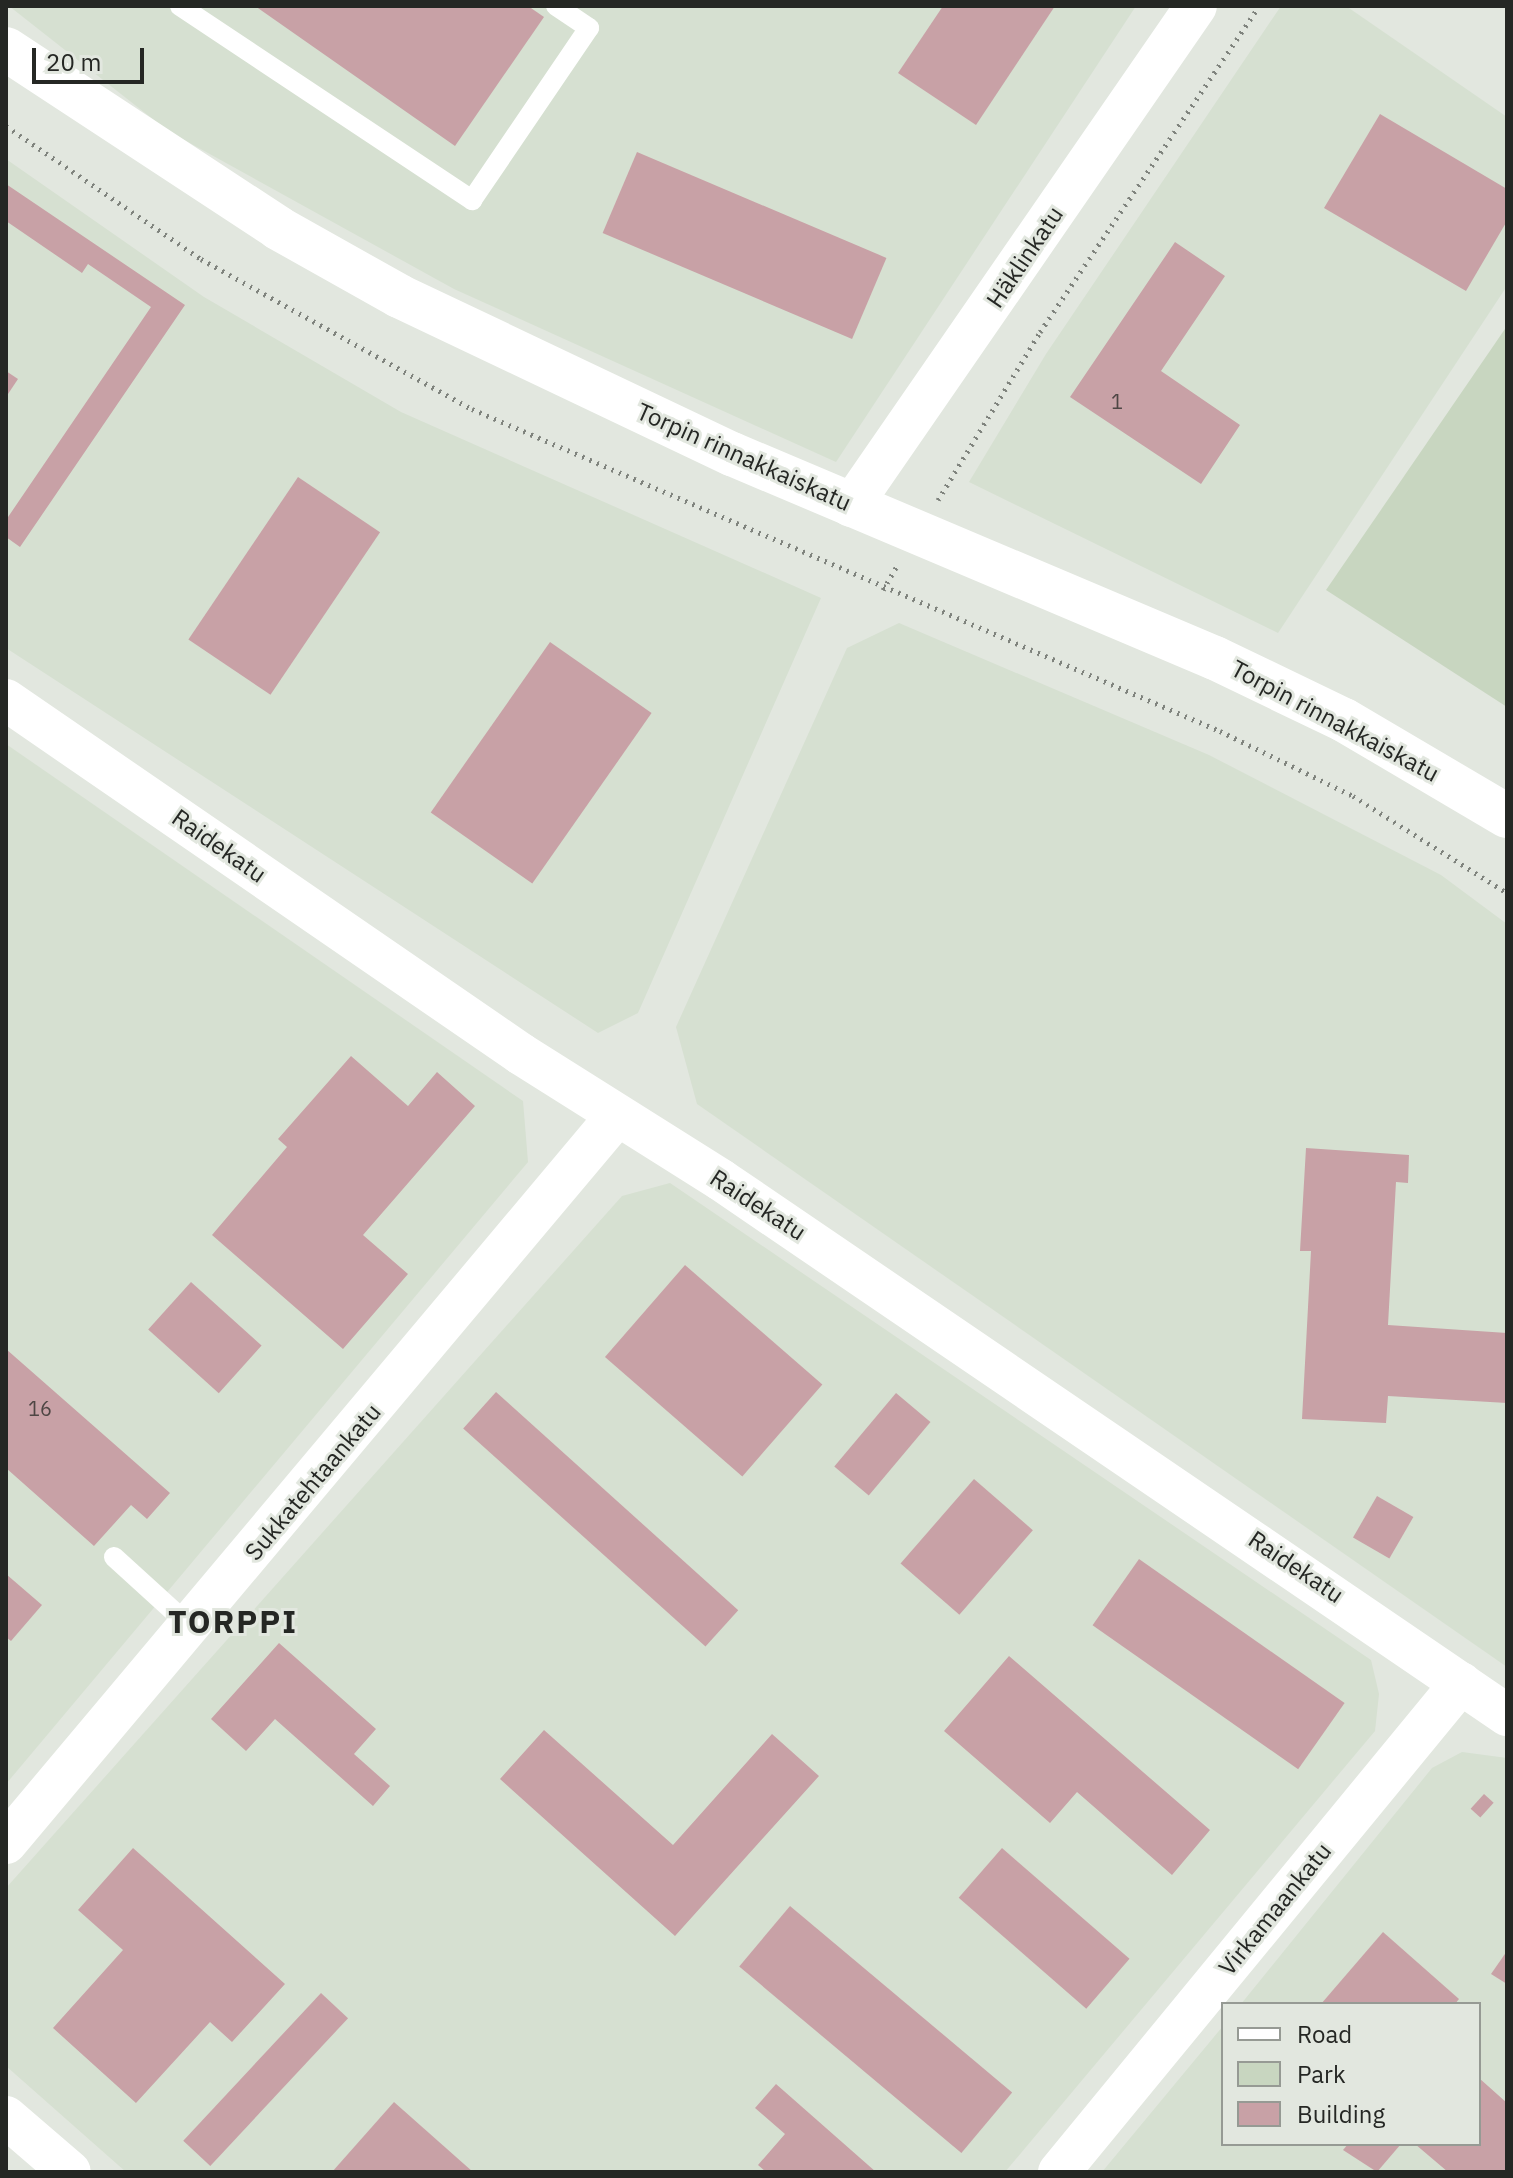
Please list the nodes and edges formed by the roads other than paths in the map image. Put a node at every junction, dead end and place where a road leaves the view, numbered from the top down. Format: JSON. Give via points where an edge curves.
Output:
{"nodes":[{"id":1,"x":180,"y":6,"type":"edge"},
{"id":2,"x":556,"y":6,"type":"edge"},
{"id":3,"x":1196,"y":6,"type":"edge"},
{"id":4,"x":6,"y":49,"type":"edge"},
{"id":5,"x":851,"y":506,"type":"junction"},
{"id":6,"x":6,"y":700,"type":"edge"},
{"id":7,"x":1507,"y":816,"type":"edge"},
{"id":8,"x":615,"y":1118,"type":"junction"},
{"id":9,"x":114,"y":1557,"type":"dead end"},
{"id":10,"x":191,"y":1627,"type":"junction"},
{"id":11,"x":1461,"y":1683,"type":"junction"},
{"id":12,"x":1507,"y":1715,"type":"edge"},
{"id":13,"x":6,"y":1843,"type":"edge"},
{"id":14,"x":6,"y":2117,"type":"edge"},
{"id":15,"x":70,"y":2172,"type":"edge"},
{"id":16,"x":1059,"y":2172,"type":"edge"}],
"edges":[{"from":1,"to":2,"type":"lane","via":[[472,200],[589,28]]},
{"from":3,"to":5,"type":"street","name":"Häklinkatu"},
{"from":4,"to":5,"type":"main road","name":"Torpin rinnakkaiskatu","via":[[278,228],[399,296]]},
{"from":5,"to":7,"type":"main road","name":"Torpin rinnakkaiskatu","via":[[919,531],[1344,720]]},
{"from":6,"to":8,"type":"street","name":"Raidekatu"},
{"from":8,"to":10,"type":"street","name":"Sukkatehtaankatu"},
{"from":8,"to":11,"type":"street","name":"Raidekatu","via":[[734,1188]]},
{"from":9,"to":10,"type":"lane"},
{"from":10,"to":13,"type":"street","name":"Sukkatehtaankatu"},
{"from":11,"to":12,"type":"street","name":"Raidekatu"},
{"from":11,"to":16,"type":"street","name":"Virkamaankatu"},
{"from":14,"to":15,"type":"street"}]}
